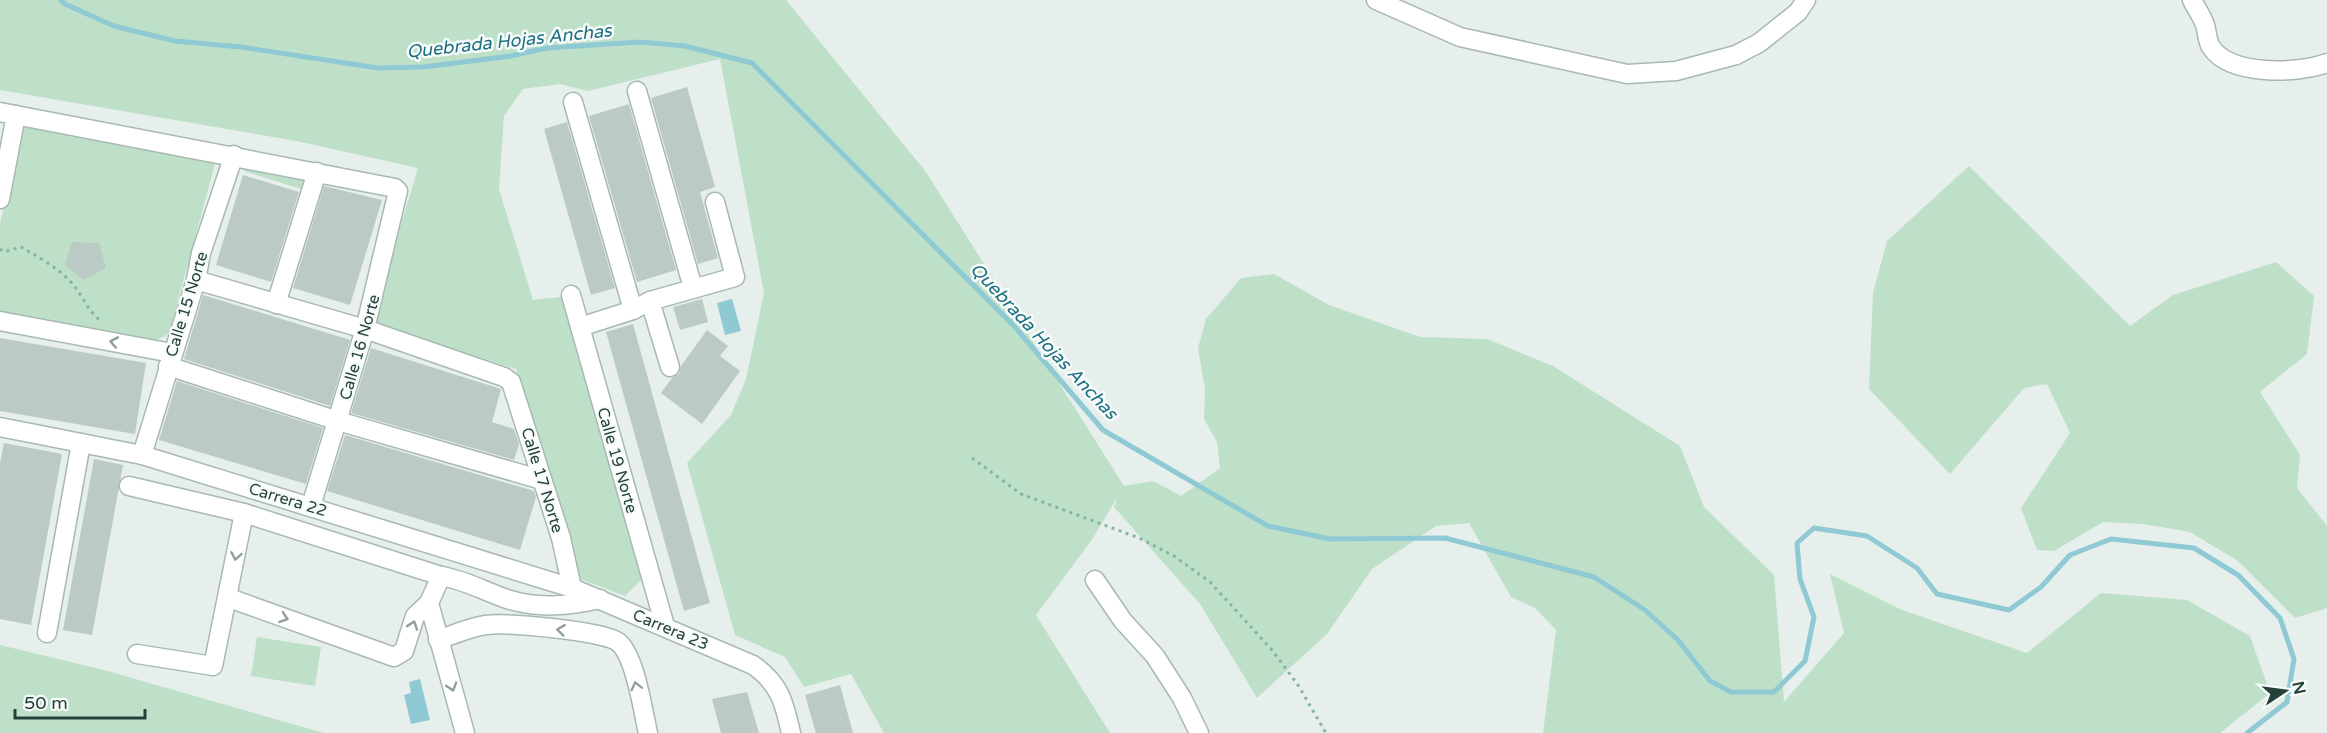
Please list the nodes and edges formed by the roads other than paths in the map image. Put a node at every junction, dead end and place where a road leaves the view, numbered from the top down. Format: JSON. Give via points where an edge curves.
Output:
{"nodes":[{"id":1,"x":1376,"y":0,"type":"edge"},
{"id":2,"x":1806,"y":0,"type":"edge"},
{"id":3,"x":2192,"y":0,"type":"edge"},
{"id":4,"x":2327,"y":63,"type":"edge"},
{"id":5,"x":637,"y":91,"type":"dead end"},
{"id":6,"x":573,"y":102,"type":"dead end"},
{"id":7,"x":8,"y":113,"type":"edge"},
{"id":8,"x":234,"y":155,"type":"junction"},
{"id":9,"x":317,"y":172,"type":"junction"},
{"id":10,"x":0,"y":199,"type":"edge"},
{"id":11,"x":715,"y":202,"type":"dead end"},
{"id":12,"x":196,"y":280,"type":"junction"},
{"id":13,"x":693,"y":288,"type":"junction"},
{"id":14,"x":571,"y":294,"type":"dead end"},
{"id":15,"x":650,"y":301,"type":"junction"},
{"id":16,"x":276,"y":304,"type":"junction"},
{"id":17,"x":633,"y":310,"type":"junction"},
{"id":18,"x":0,"y":321,"type":"edge"},
{"id":19,"x":580,"y":327,"type":"junction"},
{"id":20,"x":365,"y":330,"type":"junction"},
{"id":21,"x":170,"y":359,"type":"junction"},
{"id":22,"x":670,"y":367,"type":"dead end"},
{"id":23,"x":338,"y":421,"type":"junction"},
{"id":24,"x":0,"y":427,"type":"edge"},
{"id":25,"x":81,"y":442,"type":"junction"},
{"id":26,"x":142,"y":454,"type":"junction"},
{"id":27,"x":542,"y":480,"type":"junction"},
{"id":28,"x":129,"y":486,"type":"dead end"},
{"id":29,"x":311,"y":506,"type":"junction"},
{"id":30,"x":244,"y":513,"type":"junction"},
{"id":31,"x":441,"y":576,"type":"junction"},
{"id":32,"x":1095,"y":580,"type":"dead end"},
{"id":33,"x":572,"y":588,"type":"junction"},
{"id":34,"x":229,"y":598,"type":"junction"},
{"id":35,"x":600,"y":599,"type":"junction"},
{"id":36,"x":429,"y":603,"type":"junction"},
{"id":37,"x":665,"y":626,"type":"junction"},
{"id":38,"x":47,"y":633,"type":"dead end"},
{"id":39,"x":438,"y":640,"type":"junction"},
{"id":40,"x":137,"y":654,"type":"dead end"},
{"id":41,"x":465,"y":733,"type":"edge"},
{"id":42,"x":648,"y":733,"type":"edge"},
{"id":43,"x":792,"y":733,"type":"edge"},
{"id":44,"x":1199,"y":733,"type":"edge"}],
"edges":[{"from":1,"to":2,"type":"street","via":[[1460,37],[1627,75],[1676,71],[1736,55],[1759,44],[1798,12]]},
{"from":3,"to":4,"type":"street","via":[[2205,23],[2210,46],[2228,64],[2274,70],[2312,69]]},
{"from":5,"to":13,"type":"street"},
{"from":6,"to":17,"type":"street"},
{"from":7,"to":8,"type":"street"},
{"from":7,"to":10,"type":"street"},
{"from":8,"to":9,"type":"street"},
{"from":8,"to":12,"type":"street","name":"Calle 15 Norte","via":[[201,253]]},
{"from":9,"to":16,"type":"street"},
{"from":9,"to":20,"type":"street","name":"Calle 16 Norte","via":[[395,188],[400,195]]},
{"from":11,"to":13,"type":"street","via":[[735,277]]},
{"from":12,"to":16,"type":"street"},
{"from":12,"to":21,"type":"street","name":"Calle 15 Norte"},
{"from":13,"to":15,"type":"street"},
{"from":14,"to":19,"type":"street","name":"Calle 19 Norte"},
{"from":15,"to":17,"type":"street"},
{"from":15,"to":22,"type":"street"},
{"from":16,"to":20,"type":"street"},
{"from":17,"to":19,"type":"street"},
{"from":21,"to":18,"type":"street","one_way":true},
{"from":19,"to":37,"type":"street","name":"Calle 19 Norte"},
{"from":20,"to":23,"type":"street","name":"Calle 16 Norte"},
{"from":20,"to":27,"type":"street","name":"Calle 17 Norte","via":[[504,377],[515,390]]},
{"from":21,"to":23,"type":"street"},
{"from":21,"to":26,"type":"street","name":"Calle 15 Norte"},
{"from":23,"to":27,"type":"street"},
{"from":23,"to":29,"type":"street","name":"Calle 16 Norte"},
{"from":24,"to":25,"type":"street","name":"Carrera 22"},
{"from":25,"to":26,"type":"street","name":"Carrera 22"},
{"from":25,"to":38,"type":"street"},
{"from":26,"to":29,"type":"street","name":"Carrera 22"},
{"from":27,"to":33,"type":"street","name":"Calle 17 Norte"},
{"from":28,"to":30,"type":"street"},
{"from":29,"to":33,"type":"street","name":"Carrera 22"},
{"from":30,"to":31,"type":"street"},
{"from":30,"to":34,"type":"street","one_way":true},
{"from":31,"to":35,"type":"street","via":[[462,580],[508,599],[545,606],[570,606]]},
{"from":31,"to":36,"type":"street"},
{"from":32,"to":44,"type":"street","via":[[1123,621],[1155,656]]},
{"from":33,"to":35,"type":"street","name":"Carrera 23"},
{"from":34,"to":36,"type":"street","one_way":true,"via":[[394,657],[404,651],[415,616]]},
{"from":34,"to":40,"type":"street","via":[[213,666]]},
{"from":35,"to":37,"type":"street","name":"Carrera 23"},
{"from":36,"to":39,"type":"street"},
{"from":37,"to":43,"type":"street","name":"Carrera 23","via":[[753,665],[768,676],[778,688]]},
{"from":39,"to":41,"type":"street","one_way":true},
{"from":42,"to":39,"type":"street","one_way":true,"via":[[628,655],[618,642],[603,636],[506,623],[484,625]]}]}
